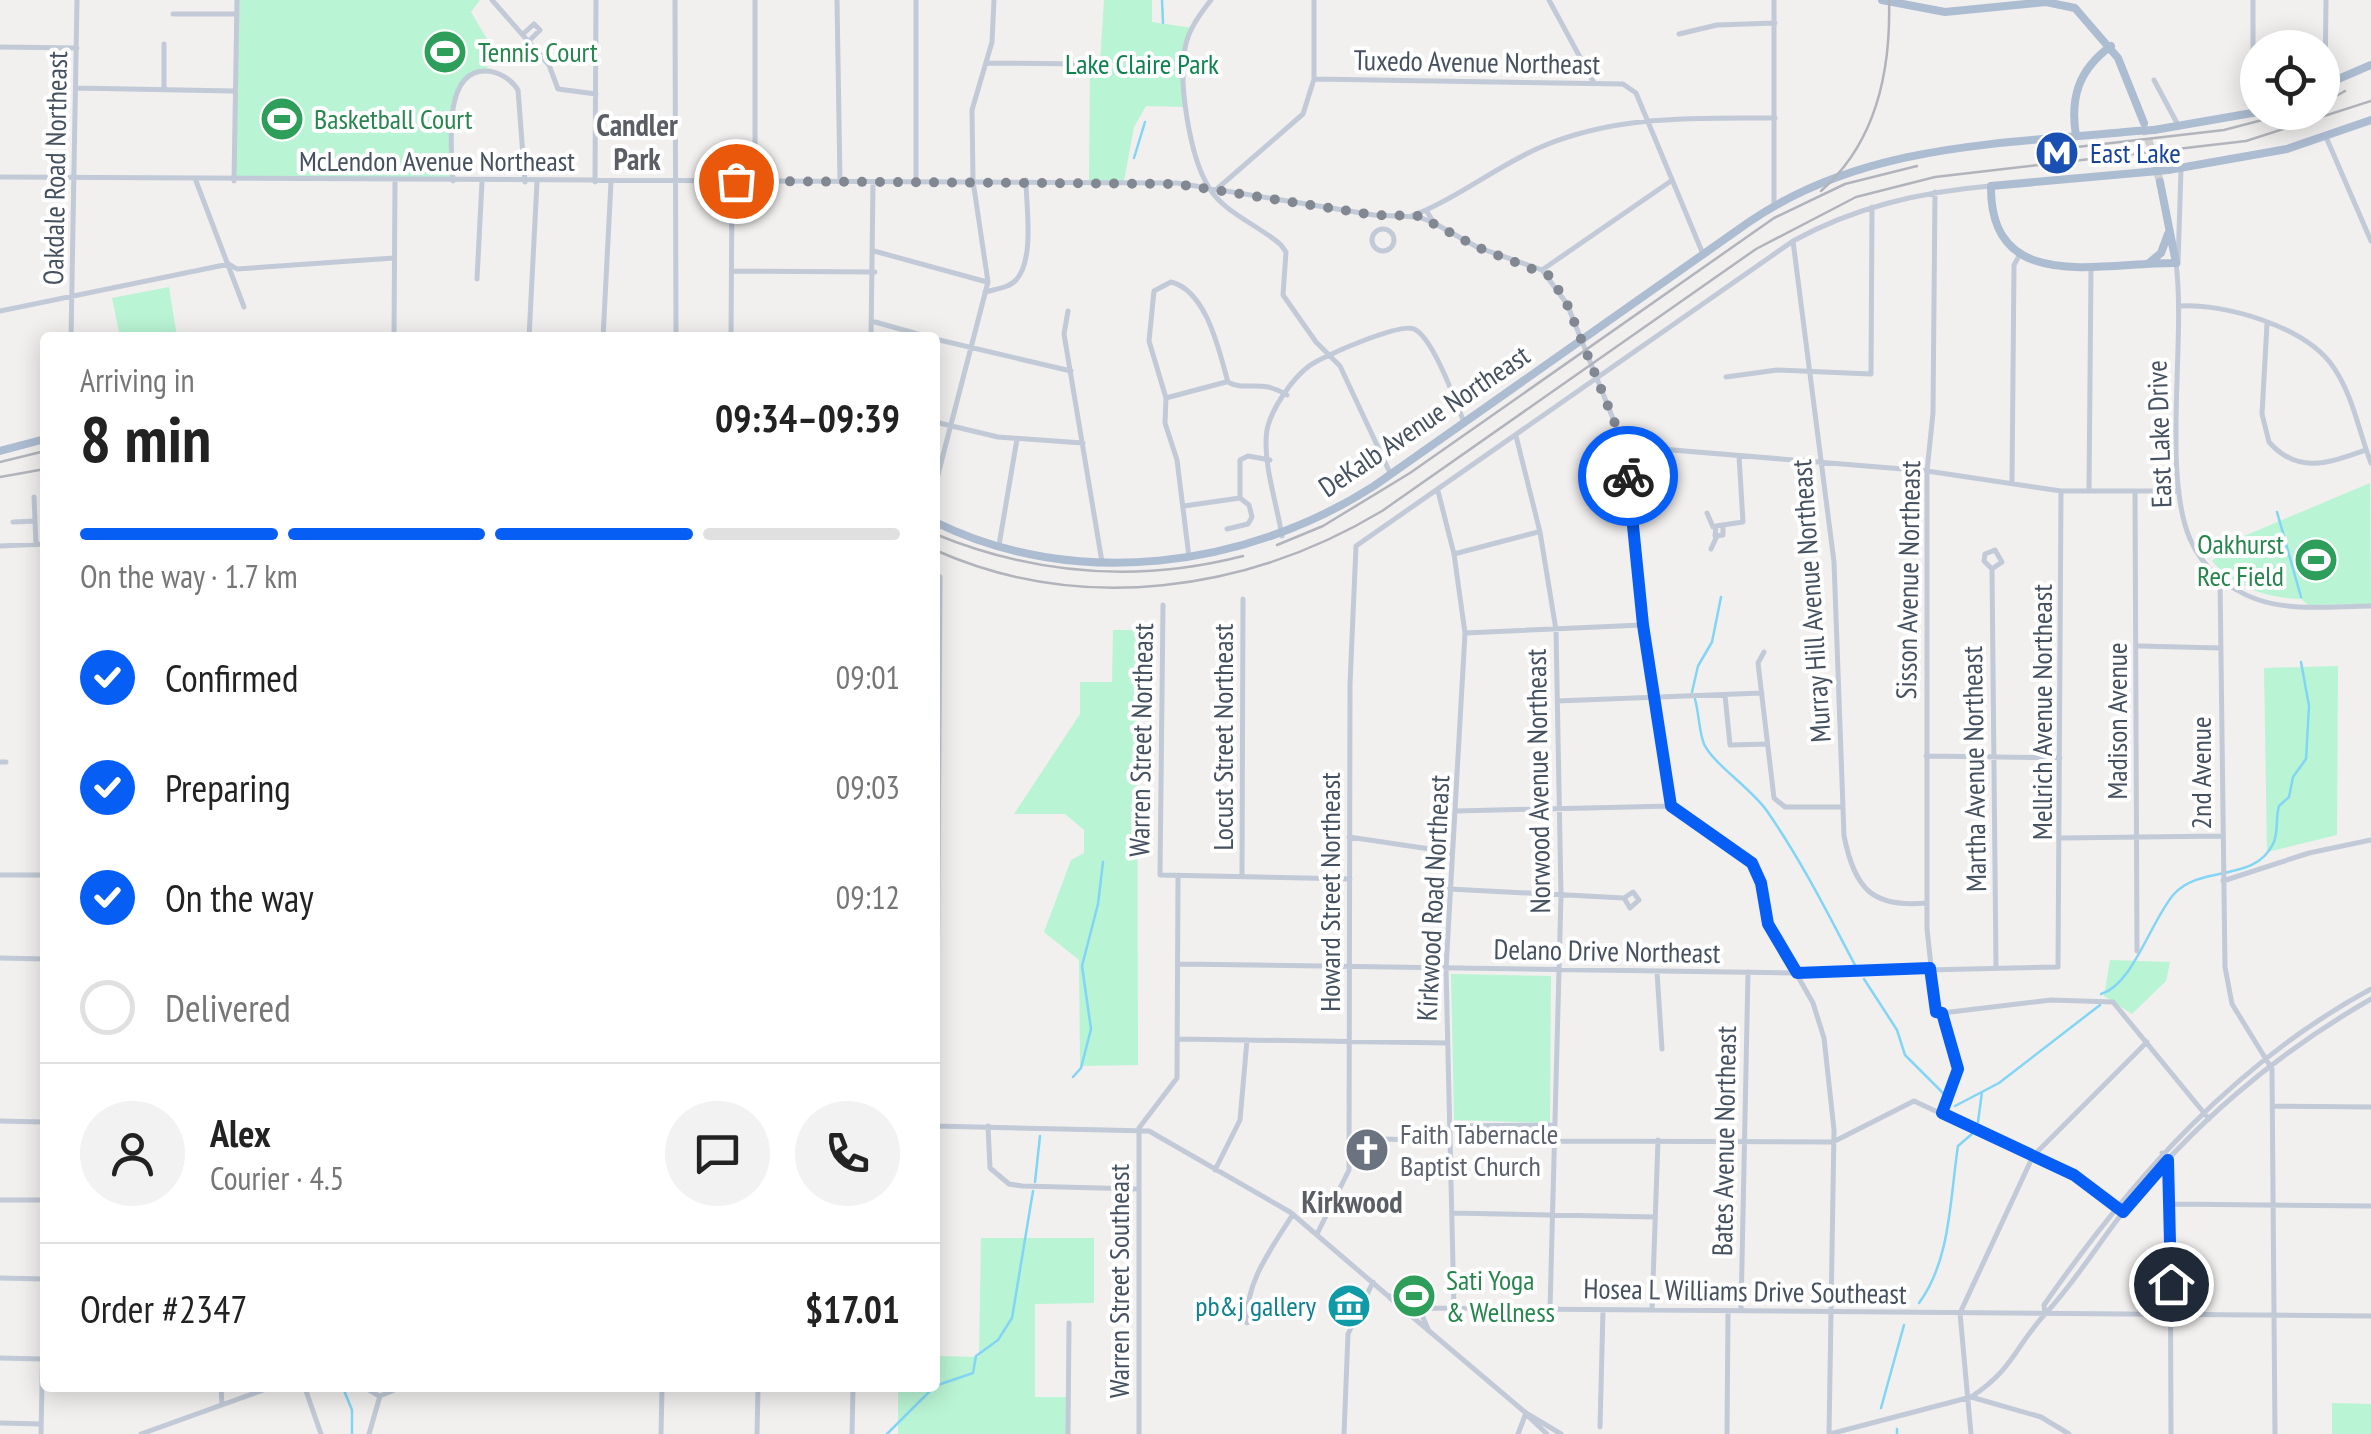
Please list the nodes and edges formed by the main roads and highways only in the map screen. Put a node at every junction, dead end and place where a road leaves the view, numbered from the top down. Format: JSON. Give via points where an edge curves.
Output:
{"nodes":[{"id":1,"x":1882,"y":0,"type":"edge"},
{"id":2,"x":2055,"y":1,"type":"edge"},
{"id":3,"x":2074,"y":4,"type":"edge"},
{"id":4,"x":2110,"y":46,"type":"junction"},
{"id":5,"x":2371,"y":64,"type":"edge"},
{"id":6,"x":2340,"y":79,"type":"edge"},
{"id":7,"x":2240,"y":116,"type":"edge"},
{"id":8,"x":2371,"y":120,"type":"edge"},
{"id":9,"x":2144,"y":123,"type":"tunnel mouth"},
{"id":10,"x":2076,"y":136,"type":"junction"},
{"id":11,"x":2160,"y":182,"type":"tunnel mouth"},
{"id":12,"x":2170,"y":228,"type":"junction"},
{"id":13,"x":2145,"y":266,"type":"junction"},
{"id":14,"x":40,"y":440,"type":"edge"},
{"id":15,"x":0,"y":451,"type":"edge"},
{"id":16,"x":940,"y":524,"type":"edge"}],
"edges":[{"from":1,"to":2,"type":"main road","via":[[1964,12]]},
{"from":2,"to":3,"type":"main road"},
{"from":3,"to":4,"type":"main road"},
{"from":4,"to":9,"type":"main road"},
{"from":4,"to":10,"type":"main road","via":[[2078,83]]},
{"from":5,"to":6,"type":"main road"},
{"from":7,"to":10,"type":"main road","name":"DeKalb Avenue Northeast","bridge":true},
{"from":8,"to":13,"type":"main road","bridge":true,"via":[[2326,137],[2181,169],[1991,186],[1993,224],[2019,256],[2045,264]]},
{"from":10,"to":16,"type":"main road","name":"DeKalb Avenue Northeast","via":[[1926,152],[1835,177],[1774,205],[1341,508],[1282,536],[1227,552],[1102,562],[999,548]]},
{"from":11,"to":12,"type":"main road","name":"East Lake Drive"},
{"from":12,"to":13,"type":"main road","via":[[2166,245]]},
{"from":12,"to":13,"type":"main road","name":"East Lake Drive","via":[[2176,265]]},
{"from":14,"to":15,"type":"main road"}]}
